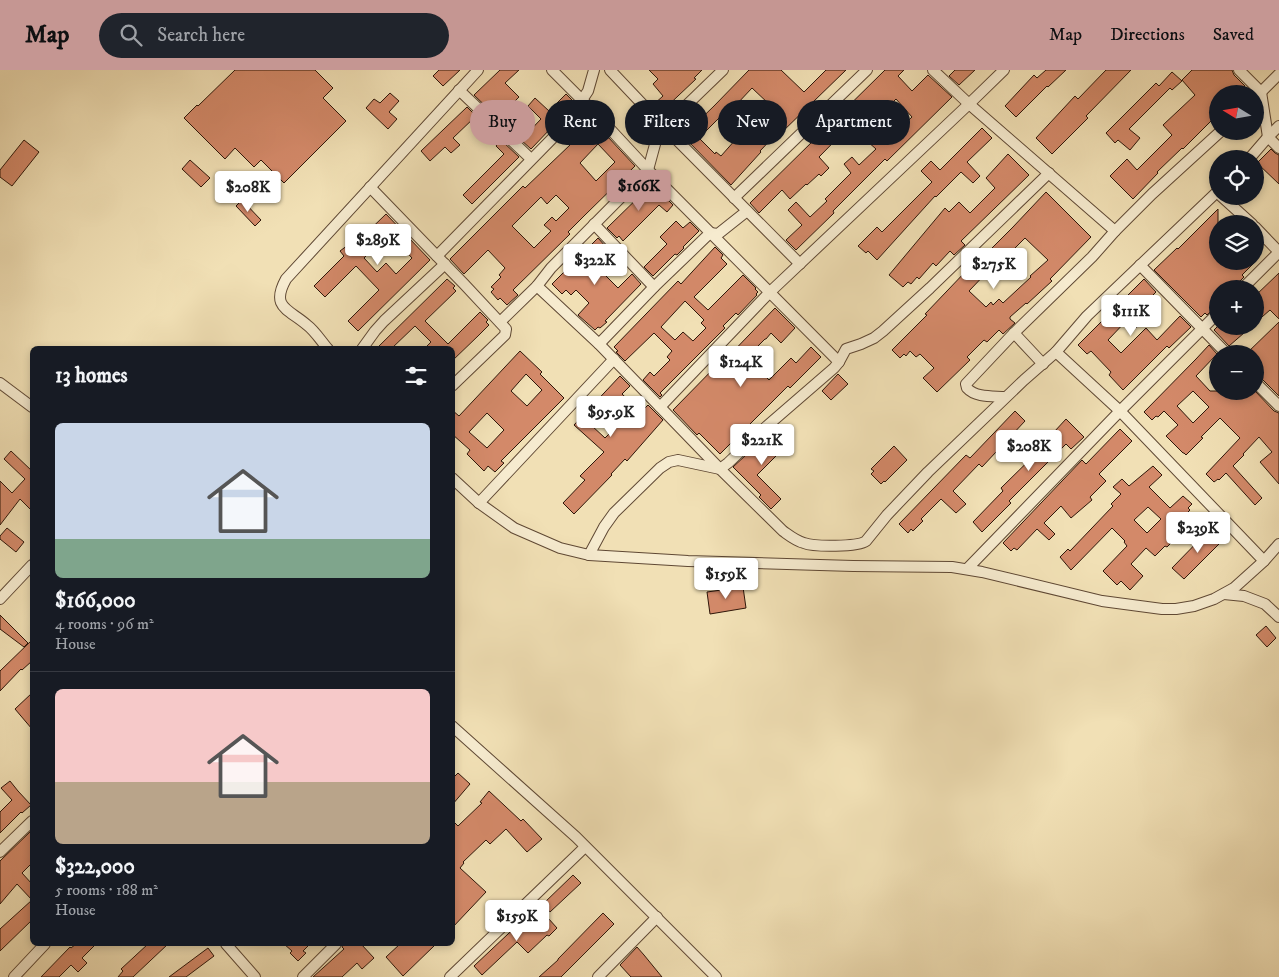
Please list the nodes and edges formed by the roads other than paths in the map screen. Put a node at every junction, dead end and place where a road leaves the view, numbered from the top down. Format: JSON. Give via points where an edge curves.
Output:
{"nodes":[{"id":1,"x":478,"y":70,"type":"edge"},
{"id":2,"x":552,"y":70,"type":"edge"},
{"id":3,"x":594,"y":70,"type":"edge"},
{"id":4,"x":610,"y":70,"type":"edge"},
{"id":5,"x":723,"y":70,"type":"edge"},
{"id":6,"x":866,"y":70,"type":"edge"},
{"id":7,"x":933,"y":70,"type":"edge"},
{"id":8,"x":1004,"y":70,"type":"edge"},
{"id":9,"x":1238,"y":70,"type":"edge"},
{"id":10,"x":1279,"y":74,"type":"edge"},
{"id":11,"x":1250,"y":85,"type":"edge"},
{"id":12,"x":1264,"y":89,"type":"edge"},
{"id":13,"x":460,"y":90,"type":"junction"},
{"id":14,"x":582,"y":100,"type":"edge"},
{"id":15,"x":585,"y":100,"type":"edge"},
{"id":16,"x":638,"y":100,"type":"edge"},
{"id":17,"x":692,"y":100,"type":"edge"},
{"id":18,"x":969,"y":104,"type":"junction"},
{"id":19,"x":1264,"y":120,"type":"edge"},
{"id":20,"x":1279,"y":126,"type":"edge"},
{"id":21,"x":615,"y":134,"type":"edge"},
{"id":22,"x":1268,"y":137,"type":"junction"},
{"id":23,"x":1211,"y":140,"type":"edge"},
{"id":24,"x":545,"y":144,"type":"edge"},
{"id":25,"x":655,"y":145,"type":"edge"},
{"id":26,"x":682,"y":145,"type":"edge"},
{"id":27,"x":1279,"y":148,"type":"edge"},
{"id":28,"x":1257,"y":150,"type":"edge"},
{"id":29,"x":531,"y":159,"type":"junction"},
{"id":30,"x":648,"y":170,"type":"junction"},
{"id":31,"x":1049,"y":173,"type":"junction"},
{"id":32,"x":370,"y":187,"type":"junction"},
{"id":33,"x":734,"y":198,"type":"junction"},
{"id":34,"x":1209,"y":201,"type":"edge"},
{"id":35,"x":1231,"y":205,"type":"edge"},
{"id":36,"x":747,"y":211,"type":"junction"},
{"id":37,"x":1242,"y":215,"type":"edge"},
{"id":38,"x":594,"y":224,"type":"junction"},
{"id":39,"x":1115,"y":231,"type":"junction"},
{"id":40,"x":710,"y":233,"type":"junction"},
{"id":41,"x":1264,"y":236,"type":"edge"},
{"id":42,"x":437,"y":256,"type":"junction"},
{"id":43,"x":445,"y":264,"type":"junction"},
{"id":44,"x":800,"y":264,"type":"junction"},
{"id":45,"x":1140,"y":265,"type":"junction"},
{"id":46,"x":1264,"y":267,"type":"edge"},
{"id":47,"x":1261,"y":270,"type":"edge"},
{"id":48,"x":1251,"y":280,"type":"edge"},
{"id":49,"x":537,"y":286,"type":"junction"},
{"id":50,"x":654,"y":287,"type":"junction"},
{"id":51,"x":770,"y":292,"type":"junction"},
{"id":52,"x":1209,"y":321,"type":"edge"},
{"id":53,"x":500,"y":322,"type":"junction"},
{"id":54,"x":1202,"y":328,"type":"junction"},
{"id":55,"x":1014,"y":333,"type":"junction"},
{"id":56,"x":599,"y":344,"type":"junction"},
{"id":57,"x":1218,"y":345,"type":"edge"},
{"id":58,"x":326,"y":346,"type":"edge"},
{"id":59,"x":364,"y":346,"type":"edge"},
{"id":60,"x":1056,"y":352,"type":"junction"},
{"id":61,"x":614,"y":359,"type":"junction"},
{"id":62,"x":839,"y":362,"type":"junction"},
{"id":63,"x":1043,"y":364,"type":"junction"},
{"id":64,"x":455,"y":383,"type":"edge"},
{"id":65,"x":2,"y":388,"type":"edge"},
{"id":66,"x":1264,"y":391,"type":"edge"},
{"id":67,"x":1005,"y":397,"type":"junction"},
{"id":68,"x":30,"y":406,"type":"edge"},
{"id":69,"x":1279,"y":406,"type":"edge"},
{"id":70,"x":660,"y":407,"type":"junction"},
{"id":71,"x":1120,"y":411,"type":"junction"},
{"id":72,"x":720,"y":468,"type":"junction"},
{"id":73,"x":455,"y":481,"type":"edge"},
{"id":74,"x":479,"y":503,"type":"junction"},
{"id":75,"x":1279,"y":544,"type":"edge"},
{"id":76,"x":589,"y":555,"type":"junction"},
{"id":77,"x":1264,"y":561,"type":"junction"},
{"id":78,"x":30,"y":567,"type":"edge"},
{"id":79,"x":967,"y":569,"type":"junction"},
{"id":80,"x":1224,"y":594,"type":"junction"},
{"id":81,"x":0,"y":599,"type":"edge"},
{"id":82,"x":1279,"y":617,"type":"edge"},
{"id":83,"x":455,"y":729,"type":"edge"},
{"id":84,"x":30,"y":823,"type":"edge"},
{"id":85,"x":585,"y":846,"type":"junction"},
{"id":86,"x":0,"y":852,"type":"edge"},
{"id":87,"x":657,"y":917,"type":"junction"},
{"id":88,"x":43,"y":946,"type":"edge"},
{"id":89,"x":228,"y":946,"type":"edge"},
{"id":90,"x":334,"y":946,"type":"edge"},
{"id":91,"x":14,"y":977,"type":"edge"},
{"id":92,"x":256,"y":977,"type":"edge"},
{"id":93,"x":302,"y":977,"type":"edge"},
{"id":94,"x":450,"y":977,"type":"edge"},
{"id":95,"x":598,"y":977,"type":"edge"},
{"id":96,"x":716,"y":977,"type":"edge"}],
"edges":[{"from":1,"to":13,"type":"street"},
{"from":2,"to":14,"type":"street"},
{"from":3,"to":15,"type":"street"},
{"from":4,"to":16,"type":"street"},
{"from":5,"to":17,"type":"street"},
{"from":6,"to":33,"type":"street"},
{"from":7,"to":18,"type":"street"},
{"from":8,"to":18,"type":"street"},
{"from":9,"to":11,"type":"street"},
{"from":10,"to":12,"type":"street"},
{"from":13,"to":29,"type":"street"},
{"from":13,"to":32,"type":"street"},
{"from":18,"to":31,"type":"street"},
{"from":18,"to":44,"type":"street"},
{"from":19,"to":22,"type":"street"},
{"from":20,"to":22,"type":"street"},
{"from":21,"to":30,"type":"street"},
{"from":22,"to":27,"type":"street"},
{"from":22,"to":28,"type":"street"},
{"from":23,"to":39,"type":"street"},
{"from":24,"to":29,"type":"street"},
{"from":25,"to":30,"type":"street"},
{"from":26,"to":33,"type":"street"},
{"from":29,"to":42,"type":"street"},
{"from":30,"to":38,"type":"street"},
{"from":30,"to":40,"type":"street"},
{"from":31,"to":39,"type":"street"},
{"from":31,"to":62,"type":"street","via":[[883,331],[846,349]]},
{"from":32,"to":42,"type":"street"},
{"from":32,"to":58,"type":"street","via":[[281,288],[280,300],[286,310],[309,326]]},
{"from":33,"to":36,"type":"street"},
{"from":34,"to":45,"type":"street"},
{"from":35,"to":37,"type":"street"},
{"from":36,"to":40,"type":"street","via":[[718,234]]},
{"from":36,"to":44,"type":"street"},
{"from":38,"to":49,"type":"street"},
{"from":38,"to":50,"type":"street"},
{"from":39,"to":55,"type":"street"},
{"from":40,"to":50,"type":"street"},
{"from":40,"to":51,"type":"street"},
{"from":41,"to":46,"type":"street","via":[[1279,252]]},
{"from":42,"to":43,"type":"street"},
{"from":43,"to":53,"type":"street"},
{"from":43,"to":59,"type":"street","via":[[384,321]]},
{"from":44,"to":51,"type":"street"},
{"from":45,"to":54,"type":"street"},
{"from":45,"to":60,"type":"street","via":[[1087,316]]},
{"from":47,"to":48,"type":"street"},
{"from":49,"to":53,"type":"street"},
{"from":49,"to":56,"type":"street"},
{"from":50,"to":56,"type":"street"},
{"from":51,"to":62,"type":"street"},
{"from":51,"to":70,"type":"street"},
{"from":52,"to":54,"type":"street"},
{"from":53,"to":64,"type":"street","via":[[506,329],[505,335]]},
{"from":54,"to":57,"type":"street"},
{"from":54,"to":71,"type":"street"},
{"from":55,"to":63,"type":"street"},
{"from":55,"to":67,"type":"street","via":[[966,384],[974,393]]},
{"from":56,"to":61,"type":"street"},
{"from":60,"to":63,"type":"street"},
{"from":60,"to":71,"type":"street"},
{"from":61,"to":70,"type":"street"},
{"from":61,"to":74,"type":"street"},
{"from":62,"to":72,"type":"street"},
{"from":63,"to":67,"type":"street"},
{"from":65,"to":68,"type":"street"},
{"from":66,"to":69,"type":"street"},
{"from":67,"to":72,"type":"street","via":[[860,544],[803,543],[784,531]]},
{"from":70,"to":72,"type":"street"},
{"from":71,"to":77,"type":"street"},
{"from":71,"to":79,"type":"street"},
{"from":72,"to":76,"type":"street","via":[[678,460],[669,462],[614,513]]},
{"from":73,"to":74,"type":"street"},
{"from":74,"to":76,"type":"street","via":[[514,528],[560,548]]},
{"from":75,"to":77,"type":"street"},
{"from":76,"to":79,"type":"street"},
{"from":77,"to":80,"type":"street"},
{"from":78,"to":81,"type":"street"},
{"from":79,"to":80,"type":"street","via":[[1102,601],[1162,609],[1194,606]]},
{"from":80,"to":82,"type":"street","via":[[1244,596],[1266,604]]},
{"from":83,"to":85,"type":"street"},
{"from":84,"to":86,"type":"street"},
{"from":85,"to":87,"type":"street"},
{"from":85,"to":94,"type":"street"},
{"from":87,"to":95,"type":"street"},
{"from":87,"to":96,"type":"street"},
{"from":88,"to":91,"type":"street"},
{"from":89,"to":92,"type":"street"},
{"from":90,"to":93,"type":"street"}]}
